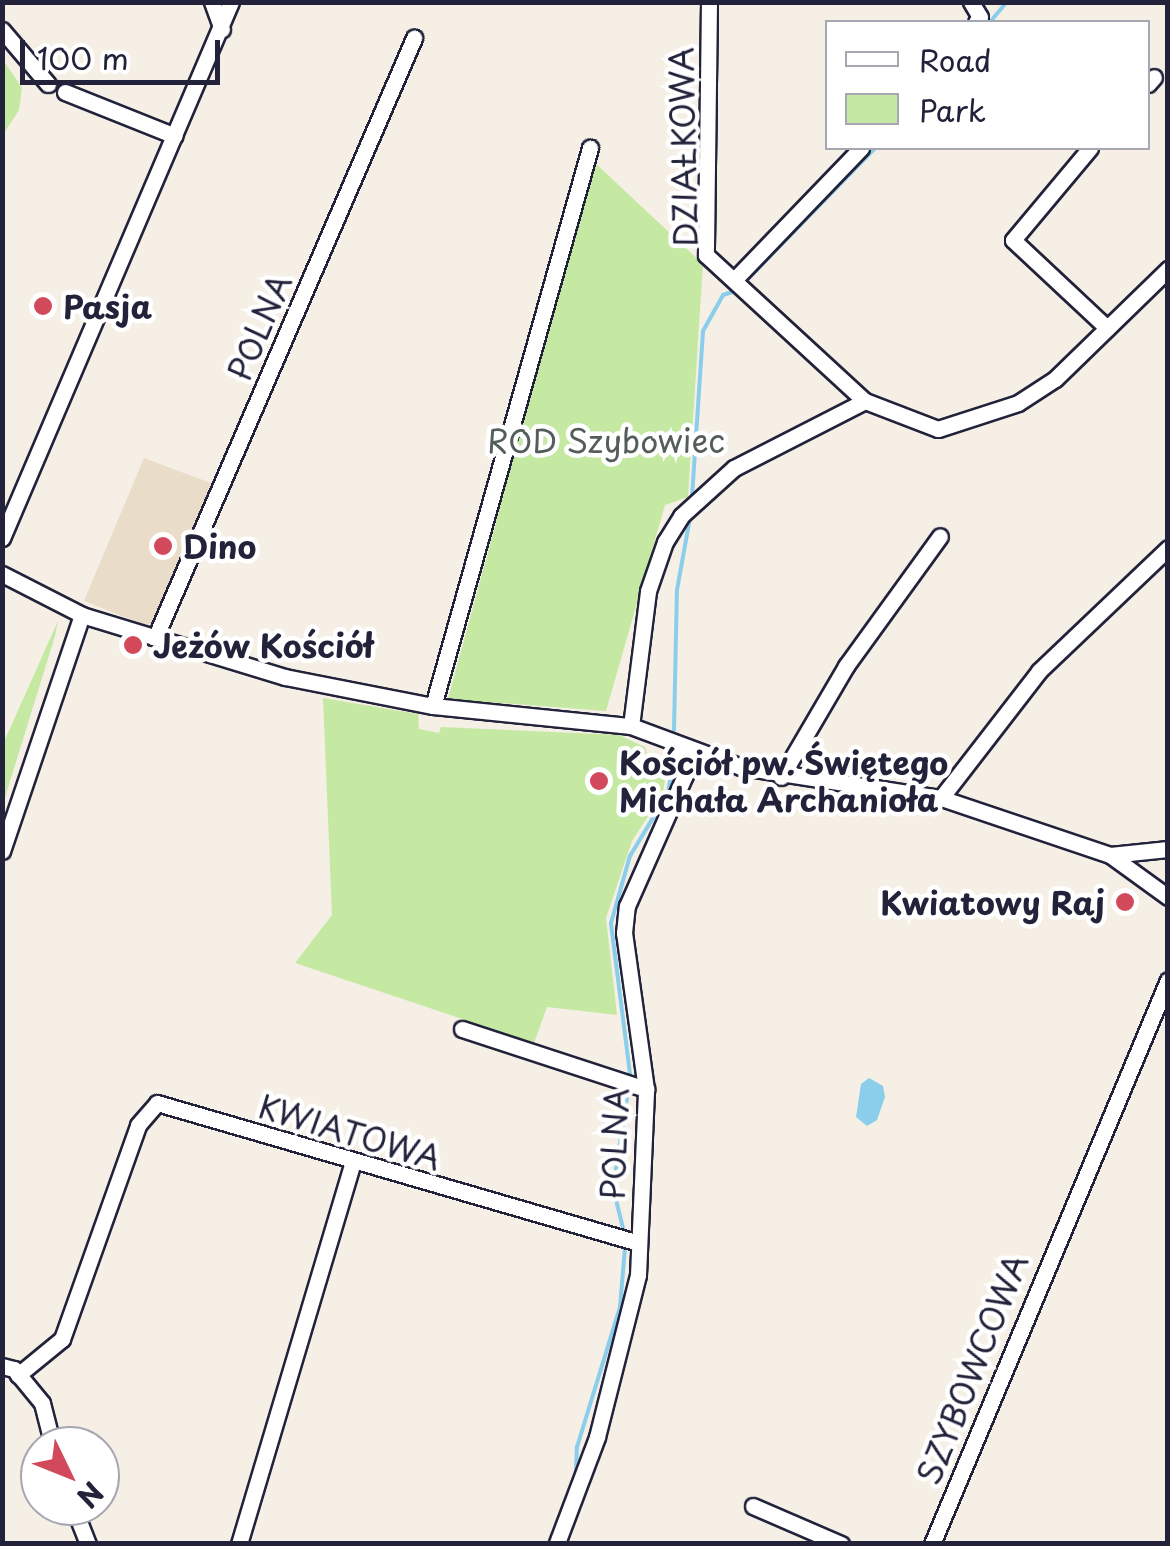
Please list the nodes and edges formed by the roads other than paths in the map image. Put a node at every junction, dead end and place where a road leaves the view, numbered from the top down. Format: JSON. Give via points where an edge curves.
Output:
{"nodes":[{"id":1,"x":212,"y":2,"type":"edge"},
{"id":2,"x":231,"y":2,"type":"edge"},
{"id":3,"x":709,"y":2,"type":"edge"},
{"id":4,"x":971,"y":2,"type":"edge"},
{"id":5,"x":994,"y":2,"type":"edge"},
{"id":6,"x":978,"y":20,"type":"edge"},
{"id":7,"x":222,"y":28,"type":"junction"},
{"id":8,"x":2,"y":30,"type":"edge"},
{"id":9,"x":414,"y":38,"type":"dead end"},
{"id":10,"x":48,"y":84,"type":"dead end"},
{"id":11,"x":65,"y":92,"type":"dead end"},
{"id":12,"x":176,"y":136,"type":"junction"},
{"id":13,"x":590,"y":148,"type":"dead end"},
{"id":14,"x":859,"y":150,"type":"edge"},
{"id":15,"x":1088,"y":150,"type":"edge"},
{"id":16,"x":1168,"y":269,"type":"edge"},
{"id":17,"x":741,"y":285,"type":"junction"},
{"id":18,"x":1107,"y":328,"type":"junction"},
{"id":19,"x":866,"y":401,"type":"junction"},
{"id":20,"x":940,"y":536,"type":"dead end"},
{"id":21,"x":2,"y":538,"type":"edge"},
{"id":22,"x":1168,"y":548,"type":"edge"},
{"id":23,"x":2,"y":574,"type":"edge"},
{"id":24,"x":82,"y":615,"type":"junction"},
{"id":25,"x":155,"y":638,"type":"junction"},
{"id":26,"x":434,"y":706,"type":"junction"},
{"id":27,"x":631,"y":726,"type":"junction"},
{"id":28,"x":682,"y":747,"type":"junction"},
{"id":29,"x":782,"y":777,"type":"junction"},
{"id":30,"x":940,"y":798,"type":"junction"},
{"id":31,"x":1168,"y":849,"type":"edge"},
{"id":32,"x":2,"y":851,"type":"edge"},
{"id":33,"x":1110,"y":855,"type":"junction"},
{"id":34,"x":1168,"y":897,"type":"edge"},
{"id":35,"x":1168,"y":980,"type":"edge"},
{"id":36,"x":462,"y":1029,"type":"dead end"},
{"id":37,"x":646,"y":1089,"type":"junction"},
{"id":38,"x":353,"y":1161,"type":"junction"},
{"id":39,"x":636,"y":1242,"type":"junction"},
{"id":40,"x":2,"y":1366,"type":"edge"},
{"id":41,"x":18,"y":1374,"type":"junction"},
{"id":42,"x":48,"y":1426,"type":"edge"},
{"id":43,"x":753,"y":1506,"type":"dead end"},
{"id":44,"x":557,"y":1543,"type":"edge"},
{"id":45,"x":238,"y":1544,"type":"edge"},
{"id":46,"x":842,"y":1544,"type":"edge"},
{"id":47,"x":932,"y":1544,"type":"edge"}],
"edges":[{"from":1,"to":7,"type":"street"},
{"from":2,"to":7,"type":"street"},
{"from":3,"to":17,"type":"street","name":"DZIAŁKOWA","via":[[706,256]]},
{"from":4,"to":6,"type":"street"},
{"from":5,"to":6,"type":"street"},
{"from":7,"to":12,"type":"street"},
{"from":8,"to":10,"type":"street"},
{"from":9,"to":25,"type":"street","name":"POLNA"},
{"from":11,"to":12,"type":"street"},
{"from":12,"to":21,"type":"street"},
{"from":13,"to":26,"type":"street"},
{"from":14,"to":17,"type":"street","name":"DZIAŁKOWA"},
{"from":15,"to":18,"type":"street","via":[[1013,240]]},
{"from":16,"to":18,"type":"street"},
{"from":17,"to":19,"type":"street","name":"DZIAŁKOWA"},
{"from":18,"to":19,"type":"street","via":[[1054,379],[980,420],[938,429]]},
{"from":19,"to":27,"type":"street","via":[[734,468],[681,516],[648,591]]},
{"from":20,"to":29,"type":"street","via":[[846,666]]},
{"from":22,"to":30,"type":"street","via":[[1039,671]]},
{"from":23,"to":24,"type":"street"},
{"from":24,"to":25,"type":"street"},
{"from":24,"to":32,"type":"street"},
{"from":25,"to":26,"type":"street","via":[[286,677]]},
{"from":26,"to":27,"type":"street"},
{"from":27,"to":28,"type":"street"},
{"from":28,"to":29,"type":"street"},
{"from":28,"to":37,"type":"street","name":"POLNA","via":[[685,775],[626,913]]},
{"from":29,"to":30,"type":"street"},
{"from":30,"to":33,"type":"street"},
{"from":31,"to":33,"type":"street"},
{"from":33,"to":34,"type":"street"},
{"from":35,"to":47,"type":"street","name":"SZYBOWCOWA"},
{"from":36,"to":37,"type":"street"},
{"from":37,"to":39,"type":"street","name":"POLNA"},
{"from":38,"to":39,"type":"street","name":"KWIATOWA"},
{"from":38,"to":41,"type":"street","name":"KWIATOWA","via":[[157,1103],[138,1125],[62,1339]]},
{"from":38,"to":45,"type":"street"},
{"from":39,"to":44,"type":"street","name":"POLNA","via":[[630,1320]]},
{"from":40,"to":41,"type":"street"},
{"from":41,"to":42,"type":"street","via":[[42,1403]]},
{"from":43,"to":46,"type":"street"}]}
